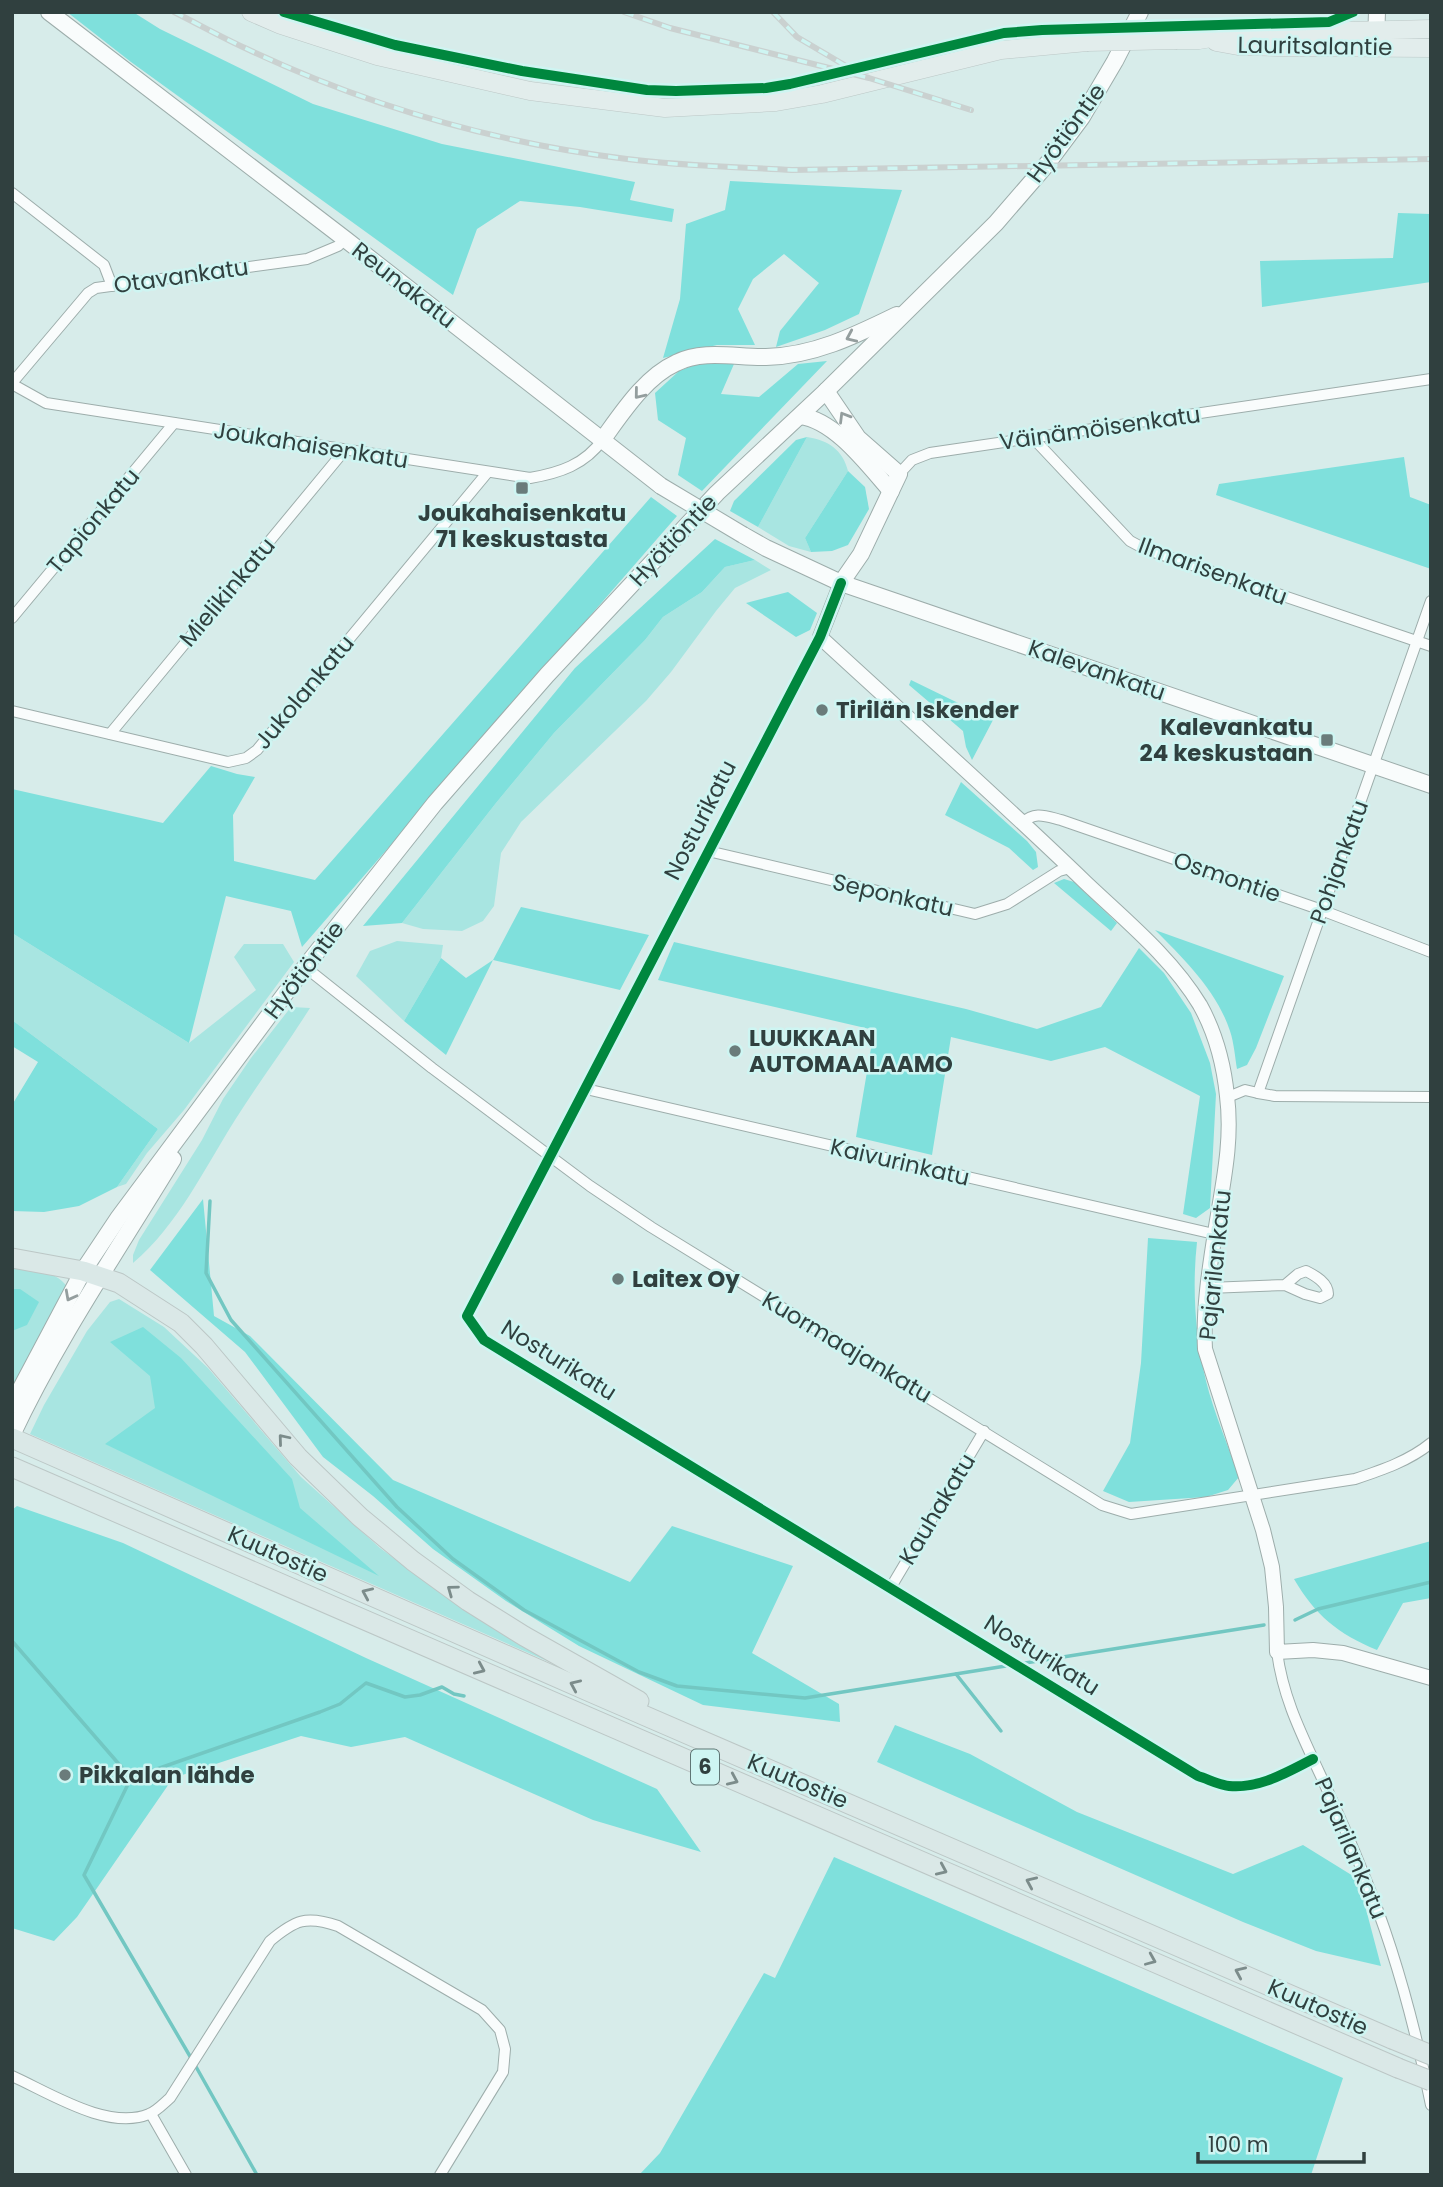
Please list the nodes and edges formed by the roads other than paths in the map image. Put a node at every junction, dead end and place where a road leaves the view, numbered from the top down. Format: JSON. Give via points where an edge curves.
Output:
{"nodes":[{"id":1,"x":49,"y":12,"type":"edge"},
{"id":2,"x":251,"y":12,"type":"edge"},
{"id":3,"x":1140,"y":12,"type":"edge"},
{"id":4,"x":1431,"y":29,"type":"edge"},
{"id":5,"x":1376,"y":30,"type":"edge"},
{"id":6,"x":1431,"y":48,"type":"edge"},
{"id":7,"x":12,"y":193,"type":"edge"},
{"id":8,"x":345,"y":239,"type":"junction"},
{"id":9,"x":112,"y":286,"type":"junction"},
{"id":10,"x":912,"y":308,"type":"junction"},
{"id":11,"x":1431,"y":379,"type":"edge"},
{"id":12,"x":12,"y":383,"type":"edge"},
{"id":13,"x":826,"y":391,"type":"junction"},
{"id":14,"x":800,"y":416,"type":"junction"},
{"id":15,"x":174,"y":423,"type":"junction"},
{"id":16,"x":1033,"y":438,"type":"junction"},
{"id":17,"x":603,"y":439,"type":"junction"},
{"id":18,"x":344,"y":451,"type":"junction"},
{"id":19,"x":487,"y":473,"type":"junction"},
{"id":20,"x":899,"y":474,"type":"junction"},
{"id":21,"x":891,"y":491,"type":"junction"},
{"id":22,"x":766,"y":548,"type":"joint"},
{"id":23,"x":841,"y":583,"type":"junction"},
{"id":24,"x":1431,"y":601,"type":"edge"},
{"id":25,"x":12,"y":618,"type":"edge"},
{"id":26,"x":820,"y":637,"type":"junction"},
{"id":27,"x":1416,"y":641,"type":"junction"},
{"id":28,"x":1431,"y":646,"type":"edge"},
{"id":29,"x":12,"y":711,"type":"edge"},
{"id":30,"x":110,"y":734,"type":"junction"},
{"id":31,"x":1372,"y":765,"type":"junction"},
{"id":32,"x":1431,"y":785,"type":"edge"},
{"id":33,"x":1022,"y":823,"type":"junction"},
{"id":34,"x":708,"y":851,"type":"junction"},
{"id":35,"x":1070,"y":868,"type":"junction"},
{"id":36,"x":1322,"y":910,"type":"junction"},
{"id":37,"x":1431,"y":952,"type":"edge"},
{"id":38,"x":305,"y":967,"type":"junction"},
{"id":39,"x":586,"y":1089,"type":"junction"},
{"id":40,"x":1258,"y":1093,"type":"junction"},
{"id":41,"x":1228,"y":1097,"type":"junction"},
{"id":42,"x":1431,"y":1097,"type":"edge"},
{"id":43,"x":549,"y":1154,"type":"junction"},
{"id":44,"x":1214,"y":1234,"type":"junction"},
{"id":45,"x":12,"y":1258,"type":"edge"},
{"id":46,"x":92,"y":1273,"type":"junction"},
{"id":47,"x":1285,"y":1285,"type":"dead end"},
{"id":48,"x":1208,"y":1288,"type":"junction"},
{"id":49,"x":19,"y":1401,"type":"edge"},
{"id":50,"x":984,"y":1431,"type":"junction"},
{"id":51,"x":12,"y":1436,"type":"edge"},
{"id":52,"x":1431,"y":1443,"type":"edge"},
{"id":53,"x":12,"y":1467,"type":"edge"},
{"id":54,"x":12,"y":1481,"type":"edge"},
{"id":55,"x":1251,"y":1495,"type":"junction"},
{"id":56,"x":891,"y":1587,"type":"junction"},
{"id":57,"x":1277,"y":1652,"type":"junction"},
{"id":58,"x":445,"y":1654,"type":"junction"},
{"id":59,"x":1431,"y":1678,"type":"edge"},
{"id":60,"x":1313,"y":1759,"type":"junction"},
{"id":61,"x":902,"y":1826,"type":"junction"},
{"id":62,"x":1431,"y":2055,"type":"edge"},
{"id":63,"x":12,"y":2076,"type":"edge"},
{"id":64,"x":1431,"y":2081,"type":"edge"},
{"id":65,"x":1431,"y":2105,"type":"edge"},
{"id":66,"x":151,"y":2113,"type":"junction"},
{"id":67,"x":186,"y":2175,"type":"edge"},
{"id":68,"x":440,"y":2175,"type":"edge"}],
"edges":[{"from":1,"to":8,"type":"main road","name":"Reunakatu"},
{"from":2,"to":5,"type":"main road","name":"Lauritsalantie","bridge":true,"via":[[377,56],[530,91],[665,108],[776,102],[1001,50],[1177,40],[1238,46]]},
{"from":3,"to":10,"type":"main road","name":"Hyötiöntie","via":[[1082,117],[1047,164]]},
{"from":4,"to":5,"type":"main road","name":"Lauritsalantie"},
{"from":5,"to":6,"type":"main road","name":"Lauritsalantie"},
{"from":7,"to":9,"type":"street","via":[[104,265]]},
{"from":8,"to":9,"type":"street","name":"Otavankatu","via":[[307,259]]},
{"from":8,"to":17,"type":"main road","name":"Reunakatu"},
{"from":9,"to":12,"type":"street","name":"Otavankatu","via":[[88,293]]},
{"from":10,"to":13,"type":"main road","name":"Hyötiöntie"},
{"from":10,"to":17,"type":"main road","one_way":true,"via":[[812,351],[767,357],[719,355],[676,363],[643,387]]},
{"from":11,"to":16,"type":"street","name":"Väinämöisenkatu"},
{"from":12,"to":15,"type":"street","name":"Joukahaisenkatu","via":[[46,403]]},
{"from":13,"to":14,"type":"main road","name":"Hyötiöntie"},
{"from":20,"to":13,"type":"main road","one_way":true,"via":[[858,438]]},
{"from":14,"to":21,"type":"main road","via":[[825,424]]},
{"from":14,"to":38,"type":"main road","name":"Hyötiöntie","via":[[717,493],[547,675],[435,803]]},
{"from":15,"to":18,"type":"street","name":"Joukahaisenkatu"},
{"from":15,"to":25,"type":"street","name":"Tapionkatu"},
{"from":16,"to":20,"type":"street","name":"Väinämöisenkatu","via":[[930,453],[912,460]]},
{"from":16,"to":27,"type":"street","name":"Ilmarisenkatu","via":[[1130,541],[1145,549]]},
{"from":17,"to":19,"type":"street","name":"Joukahaisenkatu","via":[[587,457],[553,474],[530,478]]},
{"from":17,"to":22,"type":"main road","name":"Reunakatu","bridge":true,"via":[[661,486]]},
{"from":18,"to":19,"type":"street","name":"Joukahaisenkatu"},
{"from":18,"to":30,"type":"street","name":"Mielikinkatu"},
{"from":19,"to":30,"type":"street","name":"Jukolankatu","via":[[246,758],[228,762]]},
{"from":20,"to":21,"type":"main road","name":"Väinämöisenkatu"},
{"from":21,"to":23,"type":"main road","name":"Väinämöisenkatu","via":[[861,554]]},
{"from":22,"to":23,"type":"main road","name":"Kalevankatu"},
{"from":23,"to":26,"type":"street","name":"Nosturikatu"},
{"from":23,"to":31,"type":"main road","name":"Kalevankatu"},
{"from":24,"to":27,"type":"street","name":"Pohjankatu"},
{"from":26,"to":33,"type":"street","name":"Pajarilankatu"},
{"from":26,"to":34,"type":"street","name":"Nosturikatu"},
{"from":27,"to":28,"type":"street","name":"Ilmarisenkatu"},
{"from":27,"to":31,"type":"street","name":"Pohjankatu"},
{"from":29,"to":30,"type":"street","name":"Jukolankatu"},
{"from":31,"to":32,"type":"main road","name":"Kalevankatu"},
{"from":31,"to":36,"type":"street","name":"Pohjankatu"},
{"from":33,"to":35,"type":"street","name":"Pajarilankatu"},
{"from":33,"to":36,"type":"street","name":"Osmontie","via":[[1039,814]]},
{"from":34,"to":35,"type":"street","name":"Seponkatu","via":[[975,914],[1007,904]]},
{"from":34,"to":39,"type":"street","name":"Nosturikatu"},
{"from":35,"to":41,"type":"street","name":"Pajarilankatu","via":[[1179,975],[1201,1007],[1214,1038]]},
{"from":36,"to":37,"type":"street","name":"Osmontie"},
{"from":36,"to":40,"type":"street","name":"Pohjankatu"},
{"from":38,"to":43,"type":"street","name":"Kuormaajankatu"},
{"from":38,"to":46,"type":"main road","name":"Hyötiöntie","via":[[218,1084],[132,1227]]},
{"from":39,"to":43,"type":"street","name":"Nosturikatu"},
{"from":39,"to":44,"type":"street","name":"Kaivurinkatu"},
{"from":40,"to":41,"type":"street","via":[[1245,1090]]},
{"from":40,"to":42,"type":"street"},
{"from":41,"to":44,"type":"street","name":"Pajarilankatu","via":[[1227,1164]]},
{"from":43,"to":50,"type":"street","name":"Kuormaajankatu","via":[[650,1227]]},
{"from":43,"to":56,"type":"street","name":"Nosturikatu","via":[[467,1316],[484,1340]]},
{"from":44,"to":48,"type":"street","name":"Pajarilankatu"},
{"from":45,"to":46,"type":"highway"},
{"from":46,"to":49,"type":"main road","name":"Hyötiöntie"},
{"from":61,"to":46,"type":"highway","one_way":true,"via":[[677,1721],[468,1601],[360,1517],[298,1457],[181,1323],[119,1283]]},
{"from":47,"to":48,"type":"street"},
{"from":48,"to":55,"type":"street","name":"Pajarilankatu","via":[[1205,1349]]},
{"from":49,"to":51,"type":"main road","name":"Hyötiöntie"},
{"from":50,"to":55,"type":"street","name":"Kuormaajankatu","via":[[1101,1505],[1131,1514]]},
{"from":50,"to":56,"type":"street","name":"Kauhakatu"},
{"from":61,"to":51,"type":"highway","name":"Kuutostie","number":"6","one_way":true},
{"from":52,"to":55,"type":"street","name":"Kuormaajankatu","via":[[1385,1469],[1355,1479]]},
{"from":53,"to":58,"type":"highway","name":"Kuutostie","number":"6"},
{"from":54,"to":58,"type":"highway"},
{"from":55,"to":57,"type":"street","name":"Pajarilankatu","via":[[1272,1567]]},
{"from":56,"to":60,"type":"street","name":"Nosturikatu","via":[[1198,1776],[1229,1786],[1248,1785],[1268,1782]]},
{"from":57,"to":59,"type":"street","via":[[1343,1653]]},
{"from":57,"to":60,"type":"street","name":"Pajarilankatu","via":[[1287,1702]]},
{"from":58,"to":64,"type":"highway","name":"Kuutostie","number":"6","one_way":true,"bridge":true},
{"from":60,"to":65,"type":"street","name":"Pajarilankatu","via":[[1386,1932]]},
{"from":62,"to":61,"type":"highway","name":"Kuutostie","number":"6","one_way":true,"bridge":true},
{"from":63,"to":66,"type":"street","via":[[92,2113],[134,2119]]},
{"from":66,"to":67,"type":"street"},
{"from":66,"to":68,"type":"street","via":[[170,2098],[270,1941],[290,1924],[318,1919],[338,1926],[482,2010],[500,2030],[505,2049],[503,2072]]}]}
